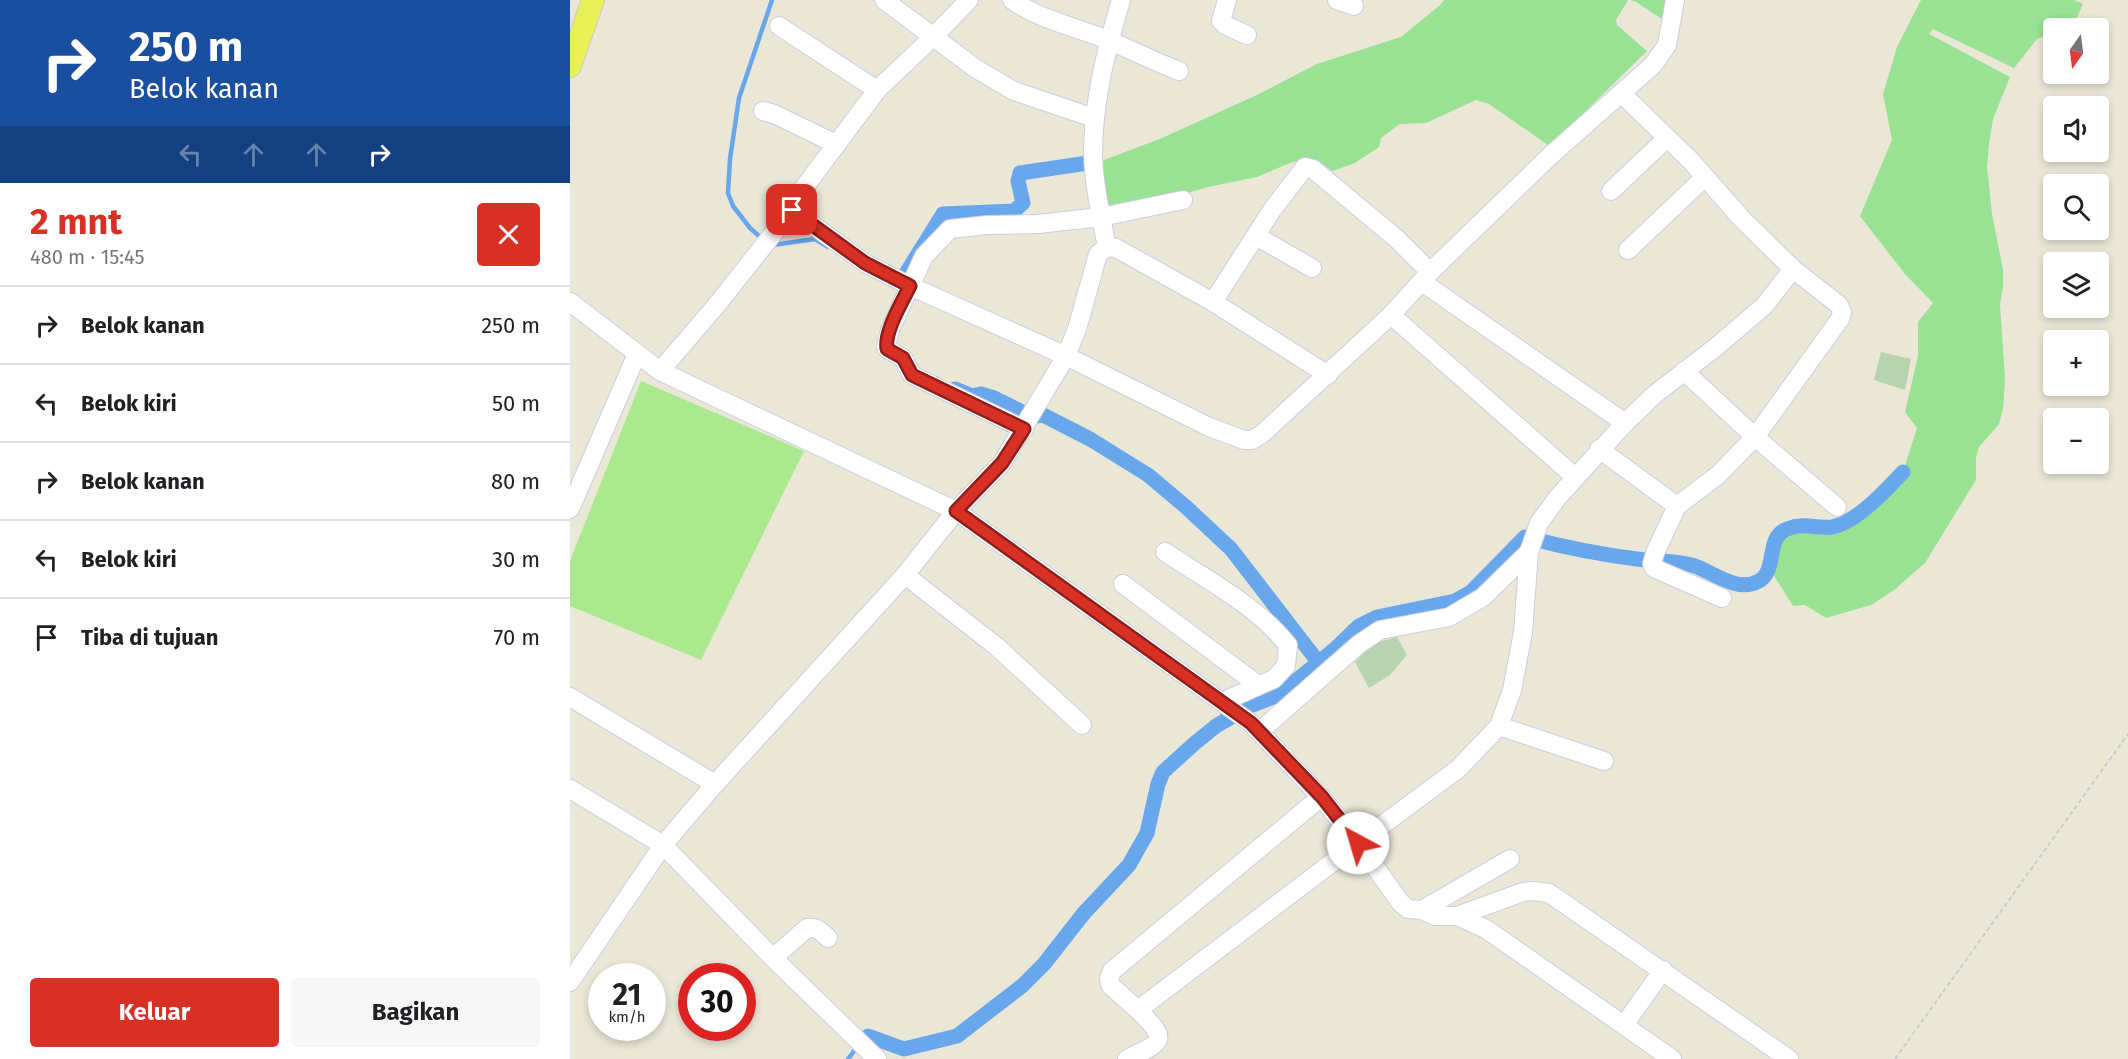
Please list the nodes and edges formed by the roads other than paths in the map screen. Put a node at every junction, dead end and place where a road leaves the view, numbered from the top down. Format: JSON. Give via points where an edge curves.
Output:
{"nodes":[{"id":1,"x":593,"y":0,"type":"edge"},
{"id":2,"x":884,"y":0,"type":"edge"},
{"id":3,"x":969,"y":0,"type":"edge"},
{"id":4,"x":1012,"y":0,"type":"edge"},
{"id":5,"x":1121,"y":0,"type":"edge"},
{"id":6,"x":1227,"y":0,"type":"edge"},
{"id":7,"x":1336,"y":0,"type":"edge"},
{"id":8,"x":1675,"y":0,"type":"edge"},
{"id":9,"x":1354,"y":6,"type":"dead end"},
{"id":10,"x":779,"y":26,"type":"dead end"},
{"id":11,"x":1247,"y":35,"type":"dead end"},
{"id":12,"x":934,"y":36,"type":"junction"},
{"id":13,"x":1109,"y":41,"type":"junction"},
{"id":14,"x":570,"y":66,"type":"edge"},
{"id":15,"x":1179,"y":70,"type":"dead end"},
{"id":16,"x":877,"y":90,"type":"junction"},
{"id":17,"x":1621,"y":93,"type":"junction"},
{"id":18,"x":763,"y":111,"type":"dead end"},
{"id":19,"x":1094,"y":118,"type":"junction"},
{"id":20,"x":1667,"y":138,"type":"junction"},
{"id":21,"x":836,"y":144,"type":"junction"},
{"id":22,"x":1705,"y":177,"type":"junction"},
{"id":23,"x":1611,"y":191,"type":"dead end"},
{"id":24,"x":1183,"y":200,"type":"dead end"},
{"id":25,"x":792,"y":210,"type":"junction"},
{"id":26,"x":1101,"y":217,"type":"junction"},
{"id":27,"x":1256,"y":236,"type":"junction"},
{"id":28,"x":1107,"y":246,"type":"junction"},
{"id":29,"x":1628,"y":250,"type":"dead end"},
{"id":30,"x":1312,"y":268,"type":"dead end"},
{"id":31,"x":1793,"y":269,"type":"junction"},
{"id":32,"x":1426,"y":277,"type":"junction"},
{"id":33,"x":910,"y":286,"type":"junction"},
{"id":34,"x":1213,"y":302,"type":"junction"},
{"id":35,"x":570,"y":303,"type":"edge"},
{"id":36,"x":1391,"y":315,"type":"junction"},
{"id":37,"x":637,"y":354,"type":"junction"},
{"id":38,"x":1066,"y":356,"type":"junction"},
{"id":39,"x":660,"y":371,"type":"junction"},
{"id":40,"x":1684,"y":371,"type":"junction"},
{"id":41,"x":1328,"y":375,"type":"junction"},
{"id":42,"x":1625,"y":423,"type":"junction"},
{"id":43,"x":1024,"y":429,"type":"junction"},
{"id":44,"x":1755,"y":437,"type":"junction"},
{"id":45,"x":1599,"y":449,"type":"junction"},
{"id":46,"x":1575,"y":477,"type":"junction"},
{"id":47,"x":1677,"y":506,"type":"junction"},
{"id":48,"x":1837,"y":507,"type":"dead end"},
{"id":49,"x":570,"y":509,"type":"edge"},
{"id":50,"x":956,"y":511,"type":"junction"},
{"id":51,"x":1531,"y":545,"type":"junction"},
{"id":52,"x":1166,"y":552,"type":"dead end"},
{"id":53,"x":905,"y":575,"type":"junction"},
{"id":54,"x":1123,"y":584,"type":"dead end"},
{"id":55,"x":1722,"y":598,"type":"dead end"},
{"id":56,"x":1258,"y":685,"type":"junction"},
{"id":57,"x":570,"y":697,"type":"edge"},
{"id":58,"x":1228,"y":707,"type":"junction"},
{"id":59,"x":1082,"y":725,"type":"dead end"},
{"id":60,"x":1499,"y":726,"type":"junction"},
{"id":61,"x":1255,"y":727,"type":"junction"},
{"id":62,"x":1604,"y":761,"type":"dead end"},
{"id":63,"x":715,"y":784,"type":"junction"},
{"id":64,"x":570,"y":789,"type":"edge"},
{"id":65,"x":1322,"y":797,"type":"junction"},
{"id":66,"x":1358,"y":843,"type":"junction"},
{"id":67,"x":663,"y":845,"type":"junction"},
{"id":68,"x":1510,"y":860,"type":"dead end"},
{"id":69,"x":1422,"y":910,"type":"junction"},
{"id":70,"x":1457,"y":916,"type":"junction"},
{"id":71,"x":828,"y":938,"type":"dead end"},
{"id":72,"x":773,"y":958,"type":"junction"},
{"id":73,"x":1663,"y":970,"type":"junction"},
{"id":74,"x":570,"y":982,"type":"edge"},
{"id":75,"x":1138,"y":1010,"type":"junction"},
{"id":76,"x":1624,"y":1025,"type":"junction"},
{"id":77,"x":867,"y":1056,"type":"edge"},
{"id":78,"x":1127,"y":1059,"type":"edge"},
{"id":79,"x":1672,"y":1059,"type":"edge"},
{"id":80,"x":1789,"y":1059,"type":"edge"}],
"edges":[{"from":1,"to":14,"type":"main road"},
{"from":2,"to":12,"type":"street"},
{"from":3,"to":12,"type":"street"},
{"from":4,"to":13,"type":"street","via":[[1044,18]]},
{"from":5,"to":13,"type":"street"},
{"from":6,"to":11,"type":"street","via":[[1221,21]]},
{"from":7,"to":9,"type":"street"},
{"from":8,"to":17,"type":"street","via":[[1667,45],[1653,64]]},
{"from":10,"to":16,"type":"street"},
{"from":12,"to":16,"type":"street"},
{"from":12,"to":19,"type":"street","via":[[975,68],[1014,91]]},
{"from":13,"to":15,"type":"street"},
{"from":13,"to":19,"type":"street"},
{"from":16,"to":21,"type":"street"},
{"from":17,"to":20,"type":"street"},
{"from":17,"to":32,"type":"street"},
{"from":18,"to":21,"type":"street"},
{"from":19,"to":26,"type":"street","via":[[1093,157]]},
{"from":20,"to":22,"type":"street"},
{"from":20,"to":23,"type":"street"},
{"from":21,"to":25,"type":"street"},
{"from":22,"to":29,"type":"street"},
{"from":22,"to":31,"type":"street"},
{"from":24,"to":26,"type":"street"},
{"from":25,"to":33,"type":"street","via":[[865,263]]},
{"from":25,"to":39,"type":"street"},
{"from":26,"to":28,"type":"street"},
{"from":26,"to":33,"type":"street","via":[[950,229],[924,256]]},
{"from":27,"to":30,"type":"street"},
{"from":27,"to":32,"type":"street","via":[[1302,168],[1310,167],[1397,240]]},
{"from":27,"to":34,"type":"street"},
{"from":28,"to":34,"type":"street"},
{"from":28,"to":38,"type":"street","via":[[1098,254]]},
{"from":31,"to":40,"type":"street","via":[[1764,306]]},
{"from":31,"to":44,"type":"street","via":[[1839,305],[1842,312]]},
{"from":32,"to":36,"type":"street"},
{"from":32,"to":42,"type":"street"},
{"from":33,"to":38,"type":"street"},
{"from":33,"to":43,"type":"street","via":[[890,330],[887,349],[907,365],[912,375]]},
{"from":34,"to":41,"type":"street"},
{"from":35,"to":37,"type":"street"},
{"from":36,"to":41,"type":"street"},
{"from":36,"to":46,"type":"street"},
{"from":37,"to":39,"type":"street"},
{"from":37,"to":49,"type":"street"},
{"from":38,"to":41,"type":"street","via":[[1244,440],[1262,434]]},
{"from":38,"to":43,"type":"street"},
{"from":39,"to":50,"type":"street"},
{"from":40,"to":42,"type":"street"},
{"from":40,"to":44,"type":"street"},
{"from":42,"to":45,"type":"street"},
{"from":43,"to":50,"type":"street","via":[[1002,463]]},
{"from":44,"to":47,"type":"street","via":[[1718,475]]},
{"from":44,"to":48,"type":"street"},
{"from":45,"to":46,"type":"street"},
{"from":45,"to":47,"type":"street"},
{"from":46,"to":51,"type":"street","via":[[1547,511]]},
{"from":47,"to":55,"type":"street","via":[[1654,559],[1654,568]]},
{"from":50,"to":53,"type":"street"},
{"from":50,"to":58,"type":"street"},
{"from":51,"to":60,"type":"street","via":[[1523,632],[1512,690]]},
{"from":51,"to":61,"type":"street","via":[[1483,597],[1449,617],[1380,630]]},
{"from":52,"to":56,"type":"street","via":[[1237,599],[1274,628],[1288,645],[1286,666],[1274,679]]},
{"from":53,"to":59,"type":"street","via":[[996,646]]},
{"from":53,"to":63,"type":"street"},
{"from":54,"to":56,"type":"street"},
{"from":56,"to":58,"type":"street"},
{"from":57,"to":63,"type":"street"},
{"from":58,"to":61,"type":"street"},
{"from":60,"to":62,"type":"street"},
{"from":60,"to":66,"type":"street","via":[[1458,769]]},
{"from":61,"to":65,"type":"street"},
{"from":63,"to":67,"type":"street"},
{"from":64,"to":67,"type":"street"},
{"from":65,"to":66,"type":"street"},
{"from":65,"to":75,"type":"street","via":[[1112,971],[1108,979],[1111,986]]},
{"from":66,"to":69,"type":"street","via":[[1400,902],[1408,909]]},
{"from":66,"to":75,"type":"street"},
{"from":67,"to":72,"type":"street"},
{"from":67,"to":74,"type":"street"},
{"from":68,"to":69,"type":"street"},
{"from":69,"to":70,"type":"street","via":[[1435,916]]},
{"from":70,"to":73,"type":"street","via":[[1523,892],[1550,893]]},
{"from":70,"to":76,"type":"street","via":[[1486,929]]},
{"from":71,"to":72,"type":"street","via":[[814,927],[807,928]]},
{"from":72,"to":77,"type":"street"},
{"from":73,"to":76,"type":"street"},
{"from":73,"to":80,"type":"street"},
{"from":75,"to":78,"type":"street","via":[[1158,1030],[1159,1038],[1155,1045]]},
{"from":76,"to":79,"type":"street"}]}
